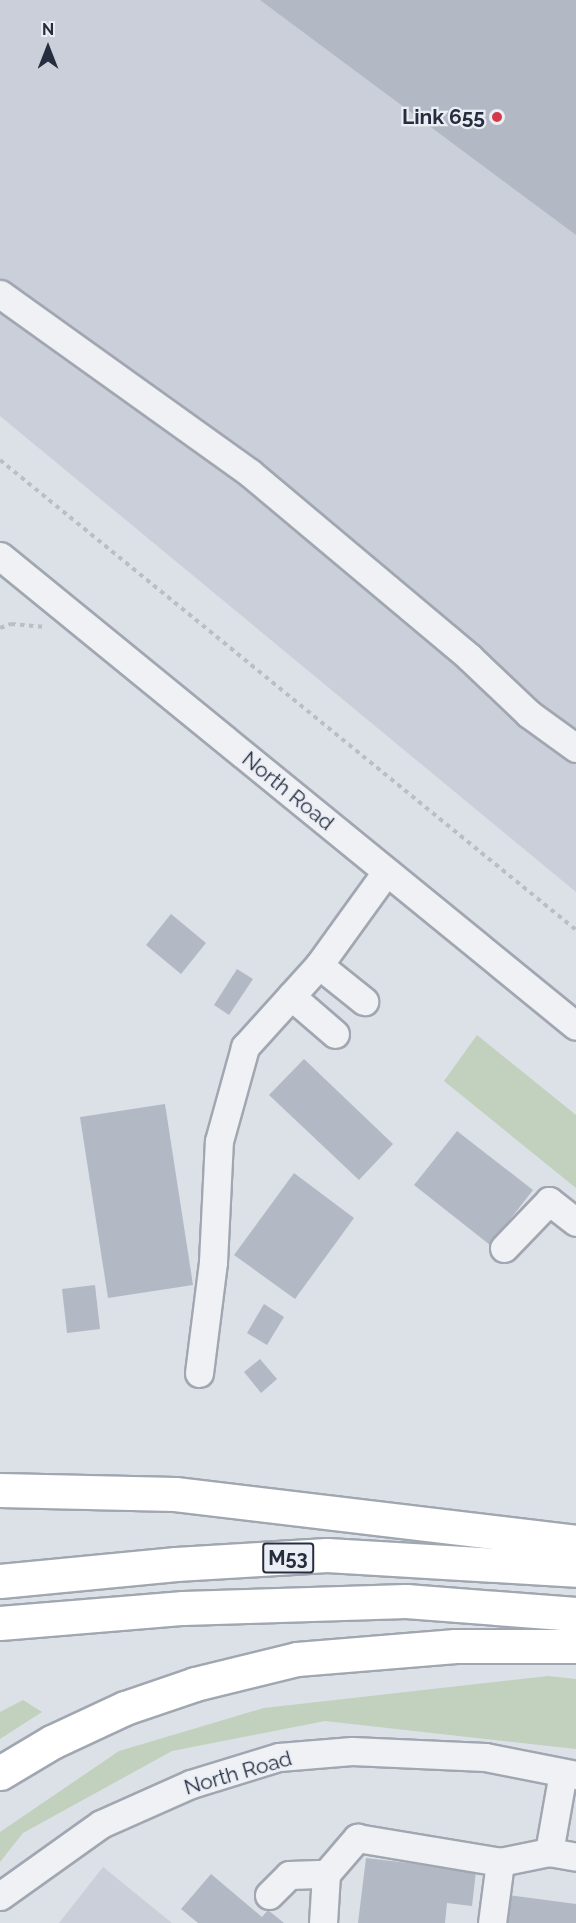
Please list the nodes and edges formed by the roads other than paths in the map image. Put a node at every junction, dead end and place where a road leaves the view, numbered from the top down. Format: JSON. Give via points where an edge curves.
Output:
{"nodes":[{"id":1,"x":0,"y":294,"type":"edge"},
{"id":2,"x":0,"y":556,"type":"edge"},
{"id":3,"x":576,"y":748,"type":"edge"},
{"id":4,"x":386,"y":872,"type":"junction"},
{"id":5,"x":319,"y":965,"type":"junction"},
{"id":6,"x":291,"y":996,"type":"junction"},
{"id":7,"x":364,"y":1001,"type":"dead end"},
{"id":8,"x":576,"y":1026,"type":"edge"},
{"id":9,"x":335,"y":1034,"type":"dead end"},
{"id":10,"x":576,"y":1222,"type":"edge"},
{"id":11,"x":504,"y":1248,"type":"dead end"},
{"id":12,"x":199,"y":1373,"type":"dead end"},
{"id":13,"x":0,"y":1490,"type":"edge"},
{"id":14,"x":576,"y":1542,"type":"edge"},
{"id":15,"x":576,"y":1570,"type":"edge"},
{"id":16,"x":0,"y":1581,"type":"edge"},
{"id":17,"x":576,"y":1614,"type":"edge"},
{"id":18,"x":0,"y":1623,"type":"edge"},
{"id":19,"x":576,"y":1646,"type":"edge"},
{"id":20,"x":0,"y":1773,"type":"edge"},
{"id":21,"x":570,"y":1774,"type":"edge"},
{"id":22,"x":549,"y":1852,"type":"junction"},
{"id":23,"x":576,"y":1857,"type":"edge"},
{"id":24,"x":500,"y":1862,"type":"junction"},
{"id":25,"x":326,"y":1874,"type":"junction"},
{"id":26,"x":269,"y":1895,"type":"dead end"},
{"id":27,"x":0,"y":1896,"type":"edge"},
{"id":28,"x":323,"y":1923,"type":"edge"},
{"id":29,"x":492,"y":1923,"type":"edge"}],
"edges":[{"from":1,"to":3,"type":"street","via":[[250,473],[469,657],[529,714]]},
{"from":2,"to":4,"type":"street","name":"North Road"},
{"from":4,"to":5,"type":"street"},
{"from":4,"to":8,"type":"street","name":"North Road"},
{"from":5,"to":6,"type":"street"},
{"from":5,"to":7,"type":"street"},
{"from":6,"to":9,"type":"street"},
{"from":6,"to":12,"type":"street","via":[[245,1047],[219,1141],[213,1262]]},
{"from":10,"to":11,"type":"street","via":[[549,1201]]},
{"from":13,"to":14,"type":"highway","via":[[175,1494]]},
{"from":15,"to":16,"type":"highway","number":"M53","via":[[327,1556],[176,1564]]},
{"from":17,"to":18,"type":"highway","number":"M53","via":[[406,1601],[183,1608]]},
{"from":19,"to":20,"type":"highway","via":[[455,1646],[297,1659],[195,1684],[125,1708],[52,1742]]},
{"from":21,"to":22,"type":"street"},
{"from":21,"to":27,"type":"street","name":"North Road","via":[[485,1757],[352,1751],[279,1757],[191,1784],[101,1824]]},
{"from":22,"to":23,"type":"street"},
{"from":22,"to":24,"type":"street"},
{"from":24,"to":25,"type":"street","via":[[357,1838]]},
{"from":24,"to":29,"type":"street"},
{"from":25,"to":26,"type":"street","via":[[288,1875]]},
{"from":25,"to":28,"type":"street"}]}
